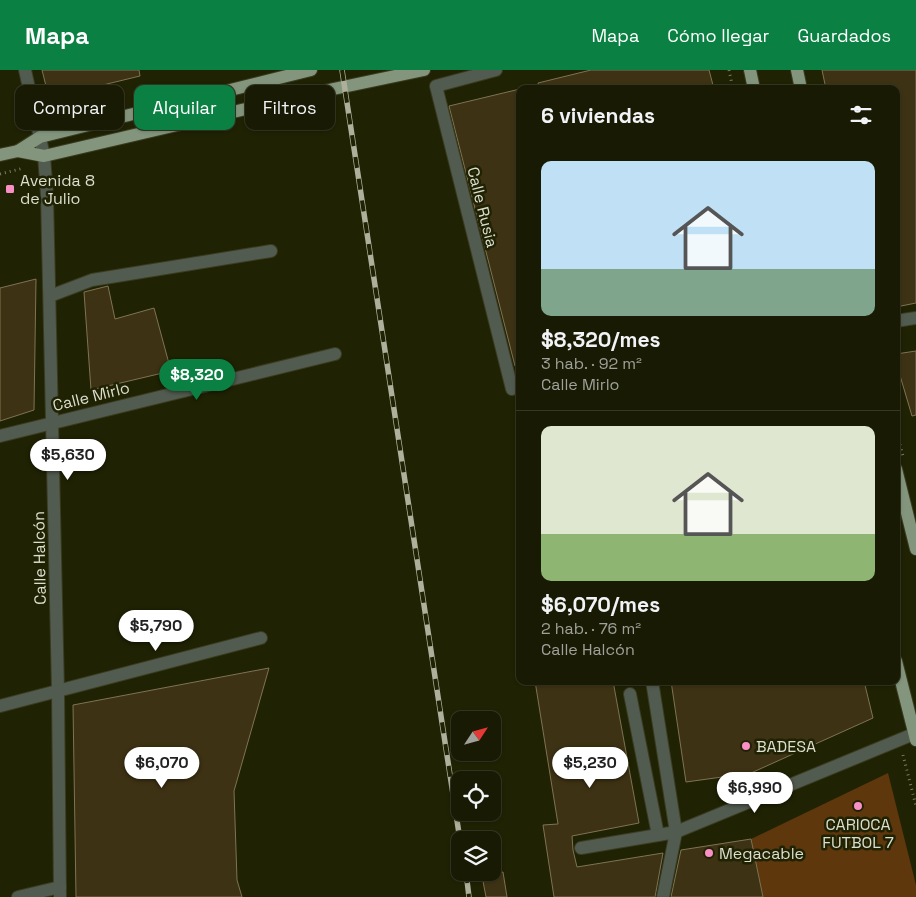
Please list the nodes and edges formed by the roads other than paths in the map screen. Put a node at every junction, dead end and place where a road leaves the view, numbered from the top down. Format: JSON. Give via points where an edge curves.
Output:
{"nodes":[{"id":1,"x":25,"y":70,"type":"edge"},
{"id":2,"x":311,"y":70,"type":"edge"},
{"id":3,"x":424,"y":70,"type":"edge"},
{"id":4,"x":496,"y":70,"type":"edge"},
{"id":5,"x":750,"y":70,"type":"edge"},
{"id":6,"x":796,"y":70,"type":"edge"},
{"id":7,"x":753,"y":85,"type":"edge"},
{"id":8,"x":800,"y":85,"type":"edge"},
{"id":9,"x":40,"y":137,"type":"junction"},
{"id":10,"x":18,"y":151,"type":"junction"},
{"id":11,"x":0,"y":156,"type":"edge"},
{"id":12,"x":44,"y":156,"type":"junction"},
{"id":13,"x":271,"y":251,"type":"dead end"},
{"id":14,"x":50,"y":296,"type":"junction"},
{"id":15,"x":916,"y":318,"type":"edge"},
{"id":16,"x":900,"y":321,"type":"edge"},
{"id":17,"x":335,"y":354,"type":"dead end"},
{"id":18,"x":516,"y":388,"type":"edge"},
{"id":19,"x":53,"y":422,"type":"junction"},
{"id":20,"x":0,"y":436,"type":"edge"},
{"id":21,"x":900,"y":485,"type":"edge"},
{"id":22,"x":916,"y":548,"type":"edge"},
{"id":23,"x":261,"y":638,"type":"dead end"},
{"id":24,"x":900,"y":676,"type":"edge"},
{"id":25,"x":653,"y":685,"type":"edge"},
{"id":26,"x":58,"y":691,"type":"junction"},
{"id":27,"x":630,"y":694,"type":"dead end"},
{"id":28,"x":0,"y":706,"type":"edge"},
{"id":29,"x":916,"y":735,"type":"edge"},
{"id":30,"x":676,"y":832,"type":"junction"},
{"id":31,"x":658,"y":835,"type":"junction"},
{"id":32,"x":581,"y":848,"type":"dead end"},
{"id":33,"x":60,"y":892,"type":"edge"},
{"id":34,"x":18,"y":897,"type":"edge"},
{"id":35,"x":663,"y":897,"type":"edge"}],
"edges":[{"from":1,"to":9,"type":"street","name":"Calle Halcón"},
{"from":2,"to":9,"type":"main road"},
{"from":3,"to":12,"type":"main road"},
{"from":4,"to":18,"type":"street","name":"Calle Rusia","via":[[436,86],[512,389]]},
{"from":5,"to":7,"type":"main road"},
{"from":6,"to":8,"type":"main road"},
{"from":9,"to":10,"type":"main road"},
{"from":9,"to":12,"type":"street","name":"Calle Halcón"},
{"from":10,"to":11,"type":"main road"},
{"from":10,"to":12,"type":"main road"},
{"from":12,"to":14,"type":"street","name":"Calle Halcón"},
{"from":13,"to":14,"type":"street","via":[[92,280]]},
{"from":14,"to":19,"type":"street","name":"Calle Halcón"},
{"from":15,"to":16,"type":"street"},
{"from":17,"to":19,"type":"street","name":"Calle Mirlo"},
{"from":19,"to":20,"type":"street","name":"Calle Mirlo"},
{"from":19,"to":26,"type":"street","name":"Calle Halcón"},
{"from":21,"to":22,"type":"main road"},
{"from":23,"to":26,"type":"street"},
{"from":24,"to":29,"type":"main road"},
{"from":25,"to":30,"type":"street"},
{"from":26,"to":28,"type":"street"},
{"from":26,"to":33,"type":"street","name":"Calle Halcón"},
{"from":27,"to":31,"type":"street"},
{"from":29,"to":30,"type":"street"},
{"from":30,"to":31,"type":"street"},
{"from":30,"to":35,"type":"street"},
{"from":31,"to":32,"type":"street"},
{"from":33,"to":34,"type":"street"}]}
